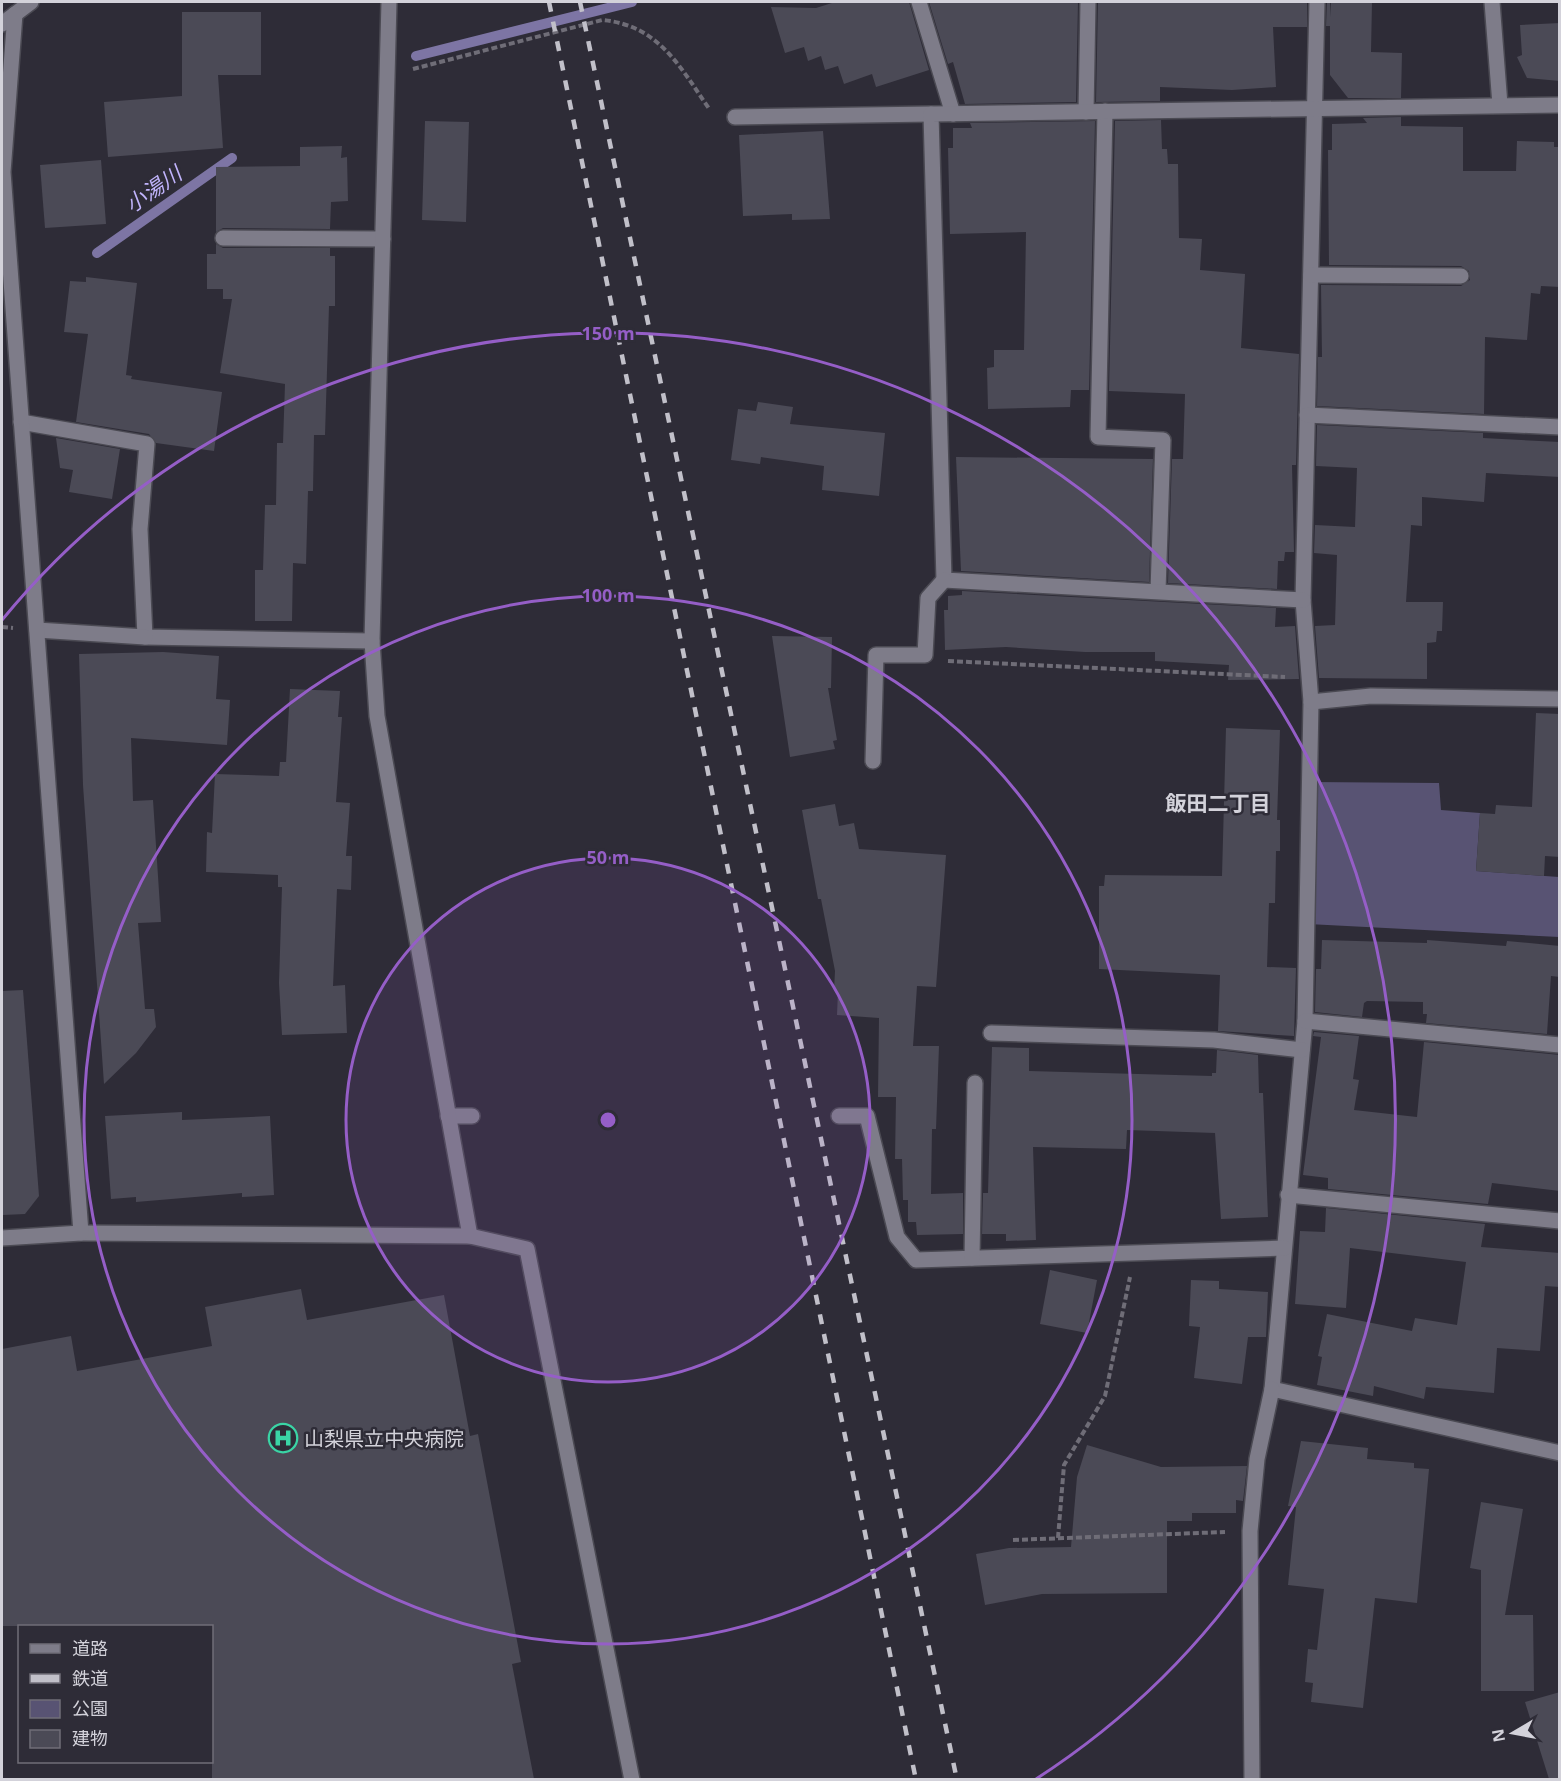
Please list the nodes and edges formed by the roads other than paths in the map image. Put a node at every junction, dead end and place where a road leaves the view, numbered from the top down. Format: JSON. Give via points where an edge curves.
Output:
{"nodes":[{"id":1,"x":31,"y":2,"type":"edge"},
{"id":2,"x":388,"y":2,"type":"edge"},
{"id":3,"x":919,"y":2,"type":"edge"},
{"id":4,"x":1088,"y":2,"type":"edge"},
{"id":5,"x":1317,"y":2,"type":"edge"},
{"id":6,"x":1492,"y":2,"type":"edge"},
{"id":7,"x":15,"y":14,"type":"junction"},
{"id":8,"x":2,"y":24,"type":"edge"},
{"id":9,"x":1500,"y":105,"type":"junction"},
{"id":10,"x":1560,"y":105,"type":"edge"},
{"id":11,"x":1314,"y":108,"type":"junction"},
{"id":12,"x":1105,"y":111,"type":"junction"},
{"id":13,"x":1086,"y":112,"type":"junction"},
{"id":14,"x":931,"y":114,"type":"junction"},
{"id":15,"x":953,"y":114,"type":"junction"},
{"id":16,"x":735,"y":117,"type":"road end"},
{"id":17,"x":2,"y":172,"type":"edge"},
{"id":18,"x":223,"y":238,"type":"dead end"},
{"id":19,"x":383,"y":239,"type":"junction"},
{"id":20,"x":1311,"y":275,"type":"junction"},
{"id":21,"x":1461,"y":276,"type":"dead end"},
{"id":22,"x":1307,"y":415,"type":"junction"},
{"id":23,"x":21,"y":422,"type":"junction"},
{"id":24,"x":1560,"y":428,"type":"edge"},
{"id":25,"x":944,"y":580,"type":"junction"},
{"id":26,"x":1158,"y":591,"type":"junction"},
{"id":27,"x":1303,"y":600,"type":"junction"},
{"id":28,"x":37,"y":630,"type":"junction"},
{"id":29,"x":145,"y":637,"type":"junction"},
{"id":30,"x":372,"y":641,"type":"junction"},
{"id":31,"x":1560,"y":699,"type":"edge"},
{"id":32,"x":1311,"y":702,"type":"junction"},
{"id":33,"x":873,"y":760,"type":"dead end"},
{"id":34,"x":1305,"y":1021,"type":"junction"},
{"id":35,"x":991,"y":1033,"type":"dead end"},
{"id":36,"x":1560,"y":1045,"type":"edge"},
{"id":37,"x":1302,"y":1050,"type":"junction"},
{"id":38,"x":975,"y":1083,"type":"dead end"},
{"id":39,"x":448,"y":1116,"type":"junction"},
{"id":40,"x":472,"y":1116,"type":"dead end"},
{"id":41,"x":839,"y":1116,"type":"dead end"},
{"id":42,"x":1288,"y":1195,"type":"junction"},
{"id":43,"x":1560,"y":1221,"type":"edge"},
{"id":44,"x":81,"y":1233,"type":"junction"},
{"id":45,"x":470,"y":1236,"type":"junction"},
{"id":46,"x":2,"y":1238,"type":"edge"},
{"id":47,"x":1284,"y":1248,"type":"junction"},
{"id":48,"x":972,"y":1258,"type":"junction"},
{"id":49,"x":1272,"y":1389,"type":"junction"},
{"id":50,"x":1560,"y":1453,"type":"edge"},
{"id":51,"x":632,"y":1779,"type":"edge"},
{"id":52,"x":1252,"y":1779,"type":"edge"}],
"edges":[{"from":1,"to":7,"type":"street"},
{"from":2,"to":19,"type":"street"},
{"from":3,"to":15,"type":"street"},
{"from":4,"to":13,"type":"street"},
{"from":5,"to":11,"type":"street"},
{"from":6,"to":9,"type":"street"},
{"from":7,"to":8,"type":"street"},
{"from":7,"to":17,"type":"street"},
{"from":9,"to":10,"type":"street"},
{"from":9,"to":11,"type":"street"},
{"from":11,"to":12,"type":"street"},
{"from":11,"to":20,"type":"street"},
{"from":12,"to":13,"type":"street"},
{"from":12,"to":26,"type":"street","via":[[1098,437],[1163,440]]},
{"from":13,"to":15,"type":"street"},
{"from":14,"to":15,"type":"street"},
{"from":14,"to":16,"type":"street"},
{"from":14,"to":25,"type":"street"},
{"from":17,"to":23,"type":"street"},
{"from":18,"to":19,"type":"street"},
{"from":19,"to":30,"type":"street"},
{"from":20,"to":21,"type":"street"},
{"from":20,"to":22,"type":"street"},
{"from":22,"to":24,"type":"street"},
{"from":22,"to":27,"type":"street"},
{"from":23,"to":28,"type":"street"},
{"from":23,"to":29,"type":"street","via":[[147,444],[140,529]]},
{"from":25,"to":26,"type":"street"},
{"from":25,"to":33,"type":"street","via":[[928,598],[924,655],[876,655]]},
{"from":26,"to":27,"type":"street"},
{"from":27,"to":32,"type":"street"},
{"from":28,"to":29,"type":"street"},
{"from":28,"to":44,"type":"street"},
{"from":29,"to":30,"type":"street"},
{"from":30,"to":39,"type":"street","via":[[377,716]]},
{"from":31,"to":32,"type":"street","via":[[1371,696]]},
{"from":32,"to":34,"type":"street"},
{"from":34,"to":36,"type":"street"},
{"from":34,"to":37,"type":"street"},
{"from":35,"to":37,"type":"street","via":[[1214,1040]]},
{"from":37,"to":42,"type":"street"},
{"from":38,"to":48,"type":"street"},
{"from":39,"to":40,"type":"street"},
{"from":39,"to":45,"type":"street"},
{"from":41,"to":48,"type":"street","via":[[867,1116],[897,1236],[916,1260]]},
{"from":42,"to":43,"type":"street"},
{"from":42,"to":47,"type":"street"},
{"from":44,"to":45,"type":"street"},
{"from":44,"to":46,"type":"street"},
{"from":45,"to":51,"type":"street","via":[[527,1249]]},
{"from":47,"to":48,"type":"street"},
{"from":47,"to":49,"type":"street"},
{"from":49,"to":50,"type":"street"},
{"from":49,"to":52,"type":"street","via":[[1257,1459],[1250,1531]]}]}
